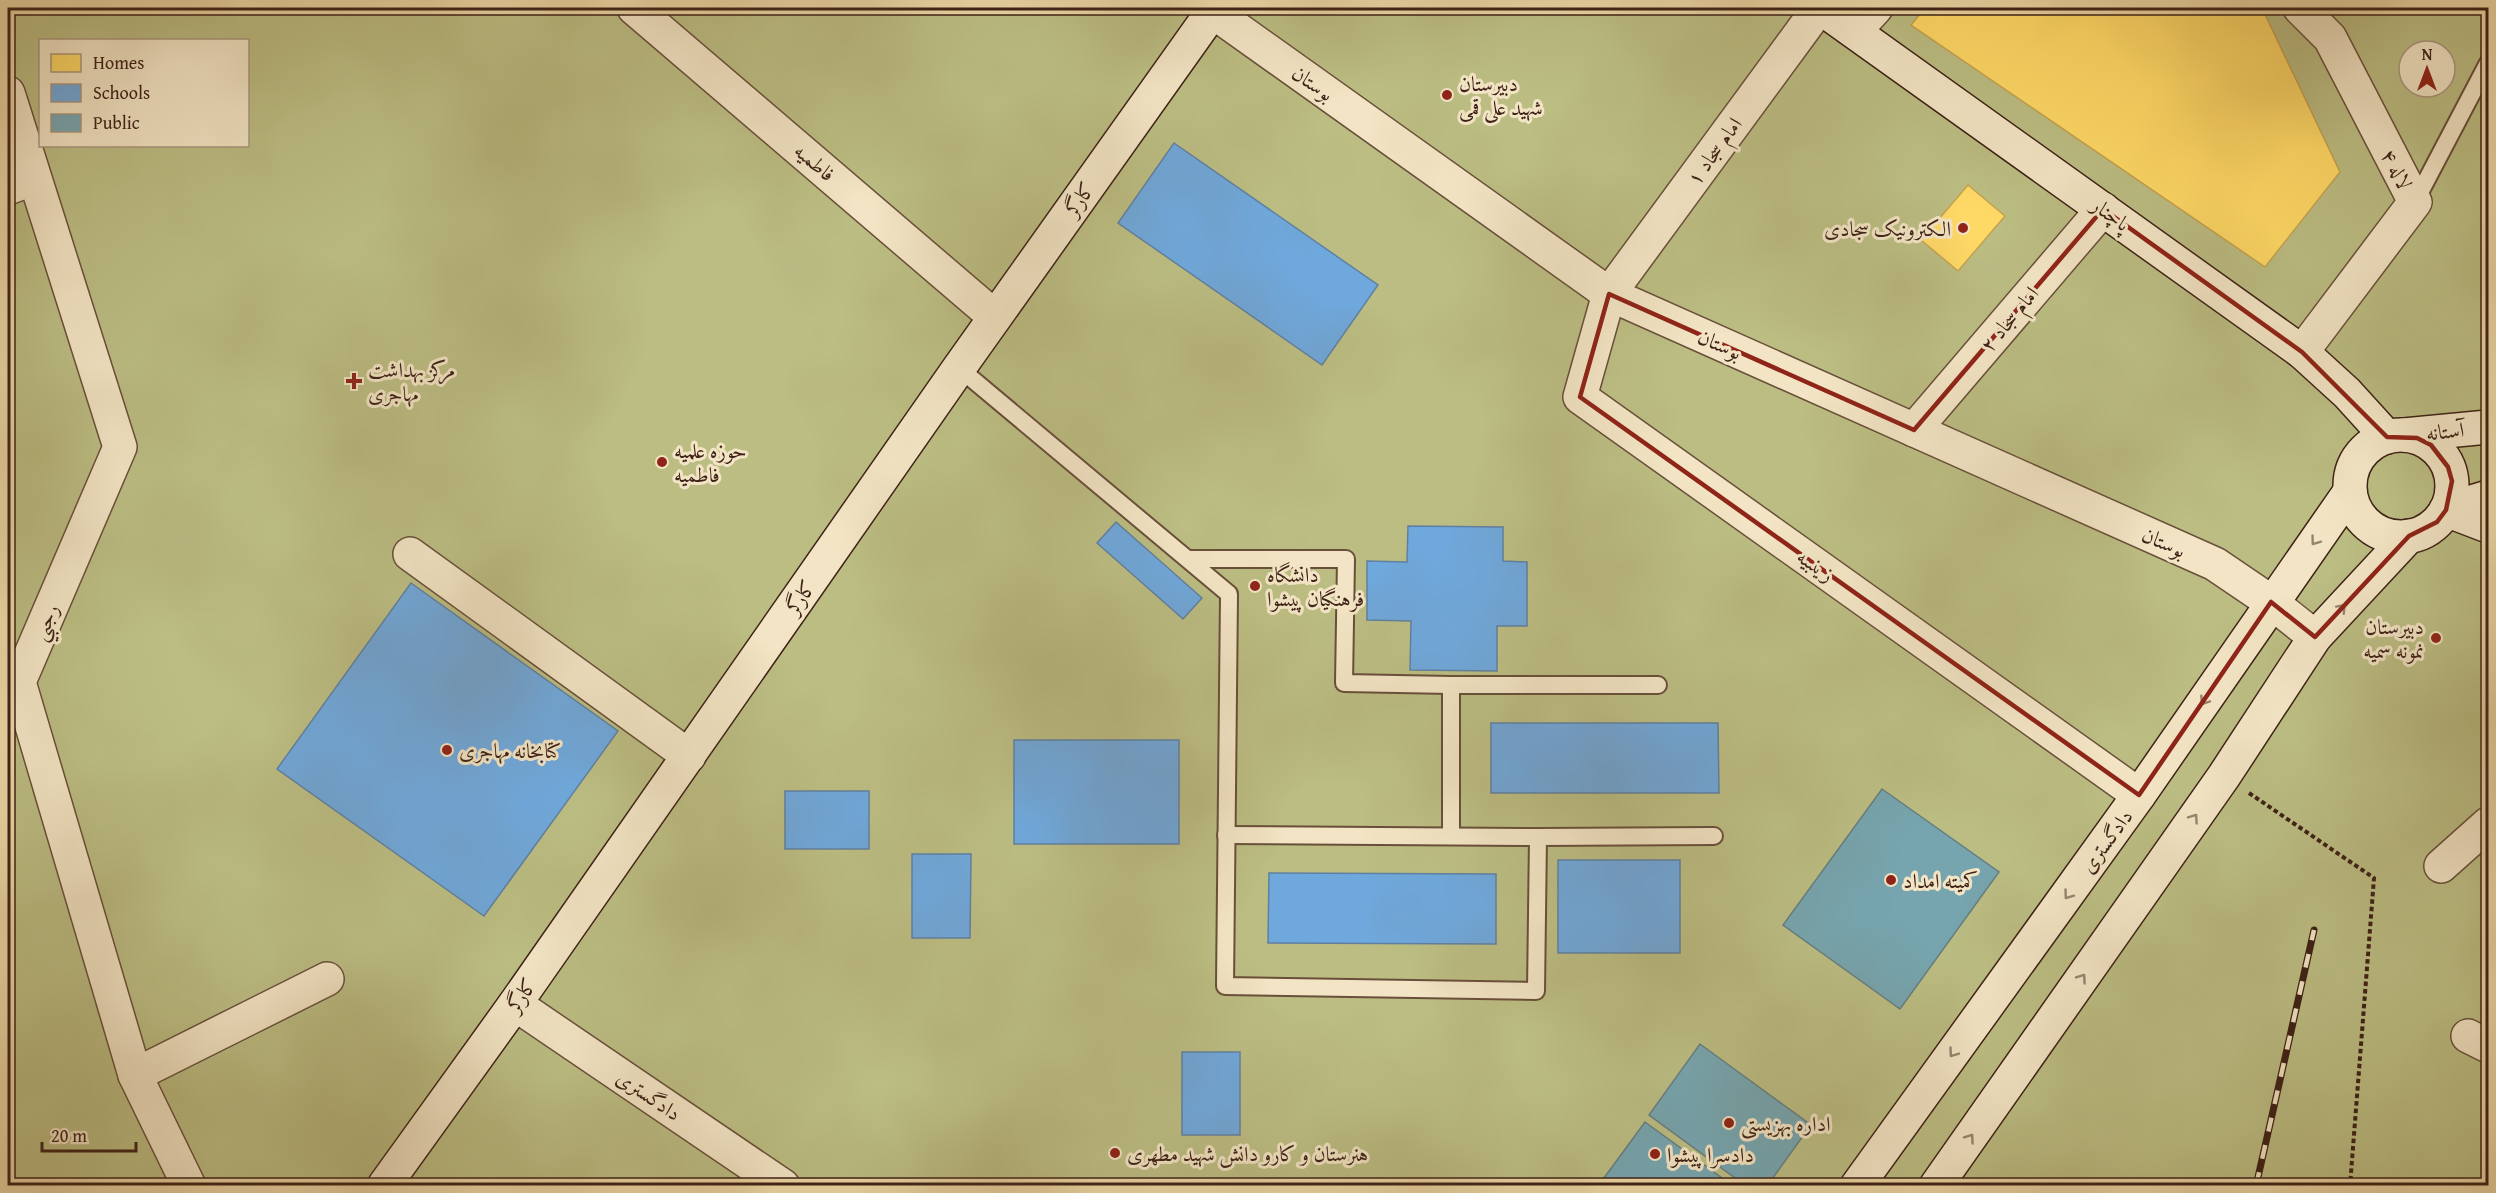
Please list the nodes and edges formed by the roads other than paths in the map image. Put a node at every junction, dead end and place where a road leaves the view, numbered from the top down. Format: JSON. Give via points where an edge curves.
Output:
{"nodes":[{"id":1,"x":634,"y":8,"type":"edge"},
{"id":2,"x":1820,"y":8,"type":"edge"},
{"id":3,"x":2300,"y":8,"type":"edge"},
{"id":4,"x":1213,"y":9,"type":"edge"},
{"id":5,"x":1866,"y":19,"type":"edge"},
{"id":6,"x":2488,"y":63,"type":"edge"},
{"id":7,"x":8,"y":93,"type":"edge"},
{"id":8,"x":21,"y":183,"type":"edge"},
{"id":9,"x":2415,"y":202,"type":"junction"},
{"id":10,"x":2103,"y":209,"type":"junction"},
{"id":11,"x":1609,"y":294,"type":"junction"},
{"id":12,"x":996,"y":317,"type":"junction"},
{"id":13,"x":2302,"y":352,"type":"junction"},
{"id":14,"x":959,"y":368,"type":"junction"},
{"id":15,"x":2488,"y":427,"type":"edge"},
{"id":16,"x":1914,"y":430,"type":"junction"},
{"id":17,"x":2394,"y":436,"type":"junction"},
{"id":18,"x":2349,"y":493,"type":"junction"},
{"id":19,"x":2488,"y":498,"type":"edge"},
{"id":20,"x":2446,"y":510,"type":"junction"},
{"id":21,"x":2488,"y":526,"type":"edge"},
{"id":22,"x":2409,"y":536,"type":"junction"},
{"id":23,"x":410,"y":554,"type":"dead end"},
{"id":24,"x":1191,"y":560,"type":"junction"},
{"id":25,"x":2271,"y":602,"type":"junction"},
{"id":26,"x":2315,"y":637,"type":"junction"},
{"id":27,"x":13,"y":685,"type":"edge"},
{"id":28,"x":1451,"y":685,"type":"junction"},
{"id":29,"x":1658,"y":685,"type":"dead end"},
{"id":30,"x":689,"y":756,"type":"junction"},
{"id":31,"x":2139,"y":795,"type":"junction"},
{"id":32,"x":2488,"y":825,"type":"edge"},
{"id":33,"x":1226,"y":834,"type":"junction"},
{"id":34,"x":1451,"y":836,"type":"junction"},
{"id":35,"x":1714,"y":836,"type":"dead end"},
{"id":36,"x":1538,"y":837,"type":"junction"},
{"id":37,"x":2441,"y":866,"type":"dead end"},
{"id":38,"x":327,"y":979,"type":"dead end"},
{"id":39,"x":515,"y":1004,"type":"junction"},
{"id":40,"x":135,"y":1075,"type":"junction"},
{"id":41,"x":189,"y":1185,"type":"edge"},
{"id":42,"x":384,"y":1185,"type":"edge"},
{"id":43,"x":783,"y":1185,"type":"edge"},
{"id":44,"x":1857,"y":1185,"type":"edge"},
{"id":45,"x":1936,"y":1185,"type":"edge"}],
"edges":[{"from":1,"to":12,"type":"street","name":"فاطميه"},
{"from":2,"to":5,"type":"street","name":"پاچنار"},
{"from":2,"to":11,"type":"street","name":"امام سجاد ۱"},
{"from":3,"to":9,"type":"street","name":"لاله ۴","via":[[2330,39]]},
{"from":4,"to":11,"type":"street","name":"بوستان"},
{"from":4,"to":12,"type":"street","name":"کارگر"},
{"from":5,"to":10,"type":"street","name":"پاچنار"},
{"from":6,"to":9,"type":"lane"},
{"from":7,"to":8,"type":"street","name":"رجبي"},
{"from":8,"to":27,"type":"street","name":"رجبي","via":[[120,447]]},
{"from":9,"to":13,"type":"street","name":"لاله ۴"},
{"from":10,"to":13,"type":"street","name":"پاچنار"},
{"from":10,"to":16,"type":"street","name":"امام سجاد ۲"},
{"from":11,"to":16,"type":"street","name":"بوستان"},
{"from":11,"to":31,"type":"street","name":"زينبيه","via":[[1580,397]]},
{"from":12,"to":14,"type":"street","name":"کارگر"},
{"from":13,"to":17,"type":"street","name":"پاچنار"},
{"from":14,"to":24,"type":"lane"},
{"from":14,"to":30,"type":"street","name":"کارگر"},
{"from":15,"to":17,"type":"street","name":"آستانه"},
{"from":16,"to":25,"type":"street","name":"بوستان","via":[[2215,564]]},
{"from":17,"to":18,"type":"street","via":[[2363,451],[2350,477]]},
{"from":17,"to":20,"type":"street","via":[[2417,438],[2431,445],[2448,467],[2452,481]]},
{"from":18,"to":22,"type":"street","via":[[2355,509],[2371,527],[2393,537]]},
{"from":18,"to":25,"type":"street","name":"دادگستری","one_way":true},
{"from":19,"to":20,"type":"street"},
{"from":20,"to":21,"type":"street"},
{"from":20,"to":22,"type":"street","via":[[2425,531]]},
{"from":26,"to":22,"type":"street","one_way":true},
{"from":23,"to":30,"type":"street"},
{"from":24,"to":28,"type":"lane","via":[[1346,560],[1344,683]]},
{"from":24,"to":33,"type":"lane","via":[[1229,594]]},
{"from":25,"to":26,"type":"street","name":"بوستان"},
{"from":25,"to":31,"type":"street","name":"دادگستری","one_way":true},
{"from":45,"to":26,"type":"street","one_way":true,"via":[[2224,776]]},
{"from":27,"to":40,"type":"street","name":"رجبي"},
{"from":28,"to":29,"type":"lane"},
{"from":28,"to":34,"type":"lane"},
{"from":30,"to":39,"type":"street","name":"کارگر"},
{"from":31,"to":44,"type":"street","name":"دادگستری","one_way":true},
{"from":32,"to":37,"type":"street"},
{"from":33,"to":34,"type":"lane"},
{"from":33,"to":36,"type":"lane","via":[[1225,986],[1536,991]]},
{"from":34,"to":36,"type":"lane"},
{"from":35,"to":36,"type":"lane"},
{"from":38,"to":40,"type":"street"},
{"from":39,"to":42,"type":"street","name":"کارگر"},
{"from":39,"to":43,"type":"street","name":"دادگستری"},
{"from":40,"to":41,"type":"street","name":"رجبي"}]}
